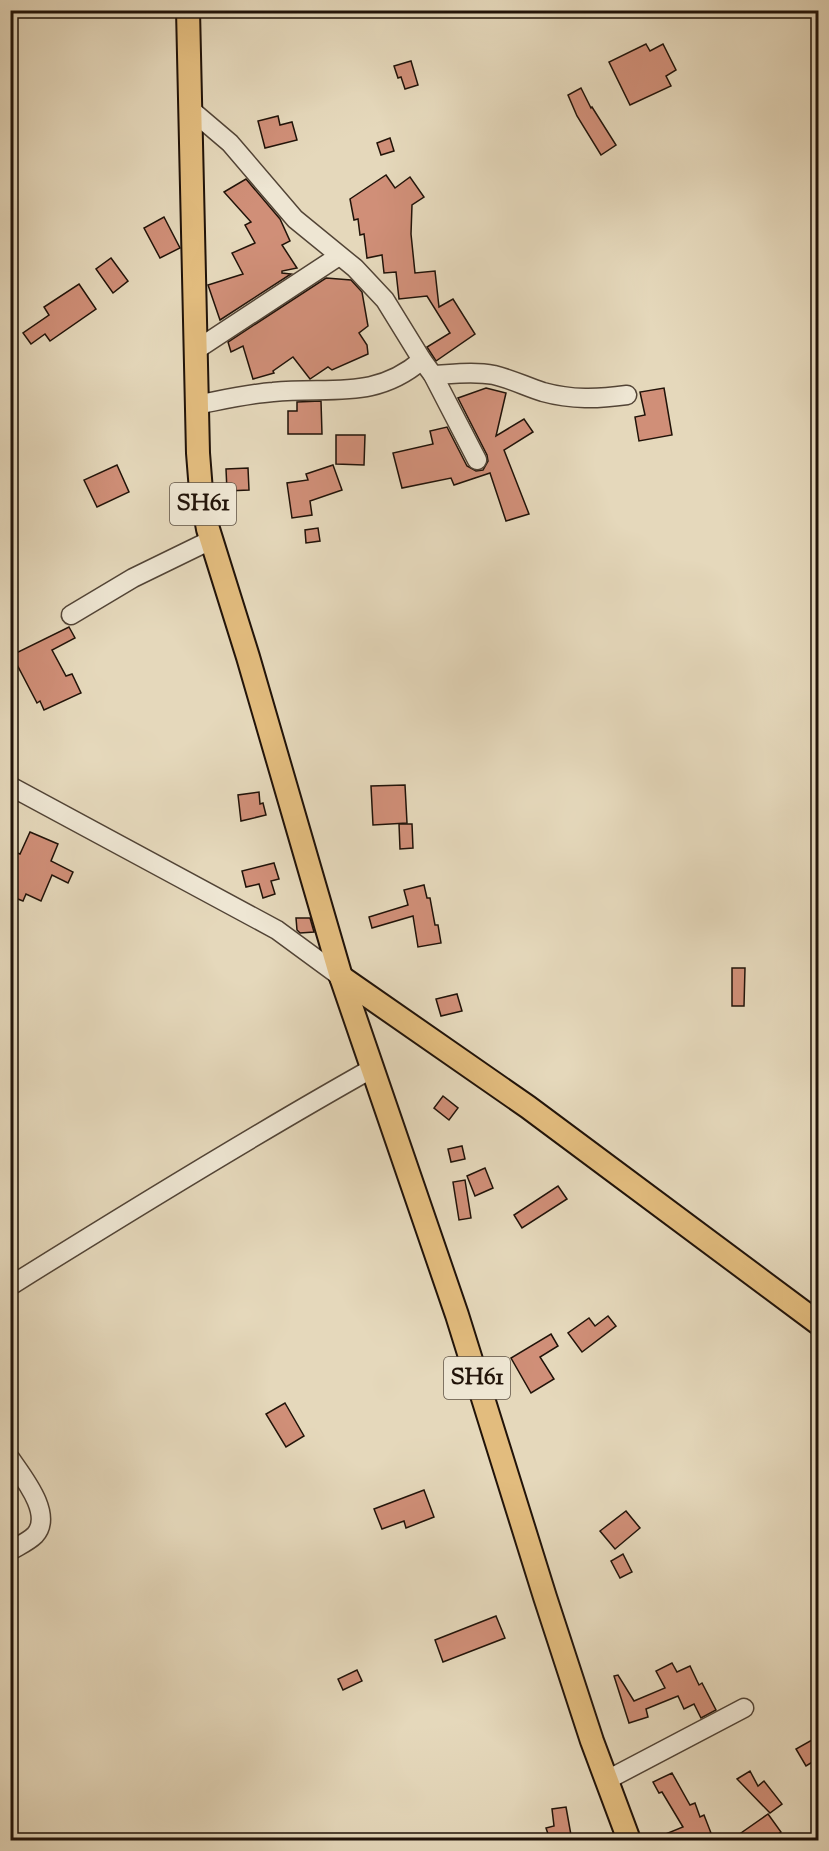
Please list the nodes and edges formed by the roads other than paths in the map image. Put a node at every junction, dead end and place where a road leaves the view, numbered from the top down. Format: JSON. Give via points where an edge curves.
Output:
{"nodes":[{"id":1,"x":188,"y":10,"type":"edge"},
{"id":2,"x":190,"y":109,"type":"junction"},
{"id":3,"x":339,"y":256,"type":"junction"},
{"id":4,"x":196,"y":350,"type":"junction"},
{"id":5,"x":422,"y":360,"type":"junction"},
{"id":6,"x":433,"y":375,"type":"junction"},
{"id":7,"x":627,"y":395,"type":"dead end"},
{"id":8,"x":196,"y":405,"type":"junction"},
{"id":9,"x":477,"y":460,"type":"dead end"},
{"id":10,"x":211,"y":540,"type":"junction"},
{"id":11,"x":71,"y":615,"type":"dead end"},
{"id":12,"x":10,"y":786,"type":"edge"},
{"id":13,"x":341,"y":977,"type":"junction"},
{"id":14,"x":373,"y":1068,"type":"junction"},
{"id":15,"x":10,"y":1286,"type":"edge"},
{"id":16,"x":819,"y":1323,"type":"edge"},
{"id":17,"x":10,"y":1458,"type":"edge"},
{"id":18,"x":10,"y":1551,"type":"edge"},
{"id":19,"x":744,"y":1708,"type":"dead end"},
{"id":20,"x":608,"y":1780,"type":"junction"},
{"id":21,"x":629,"y":1840,"type":"edge"}],
"edges":[{"from":1,"to":2,"type":"main road","number":"SH61"},
{"from":2,"to":3,"type":"street","via":[[230,143],[295,219]]},
{"from":2,"to":4,"type":"main road","number":"SH61"},
{"from":3,"to":4,"type":"street"},
{"from":3,"to":5,"type":"street","via":[[385,300]]},
{"from":4,"to":8,"type":"main road","number":"SH61"},
{"from":5,"to":6,"type":"street"},
{"from":5,"to":8,"type":"street","via":[[397,377],[374,386],[274,392]]},
{"from":6,"to":7,"type":"street","via":[[492,375],[582,399]]},
{"from":6,"to":9,"type":"street"},
{"from":8,"to":10,"type":"main road","number":"SH61","via":[[201,491]]},
{"from":10,"to":11,"type":"street","via":[[133,578]]},
{"from":10,"to":13,"type":"main road","number":"SH61"},
{"from":12,"to":13,"type":"street","via":[[277,930]]},
{"from":13,"to":14,"type":"main road","number":"SH61"},
{"from":13,"to":16,"type":"main road","via":[[528,1107]]},
{"from":14,"to":15,"type":"street","via":[[278,1121]]},
{"from":14,"to":20,"type":"main road","number":"SH61","via":[[457,1315],[592,1742]]},
{"from":17,"to":18,"type":"street","via":[[35,1497],[41,1518],[35,1534]]},
{"from":19,"to":20,"type":"street"},
{"from":20,"to":21,"type":"main road","number":"SH61"}]}
